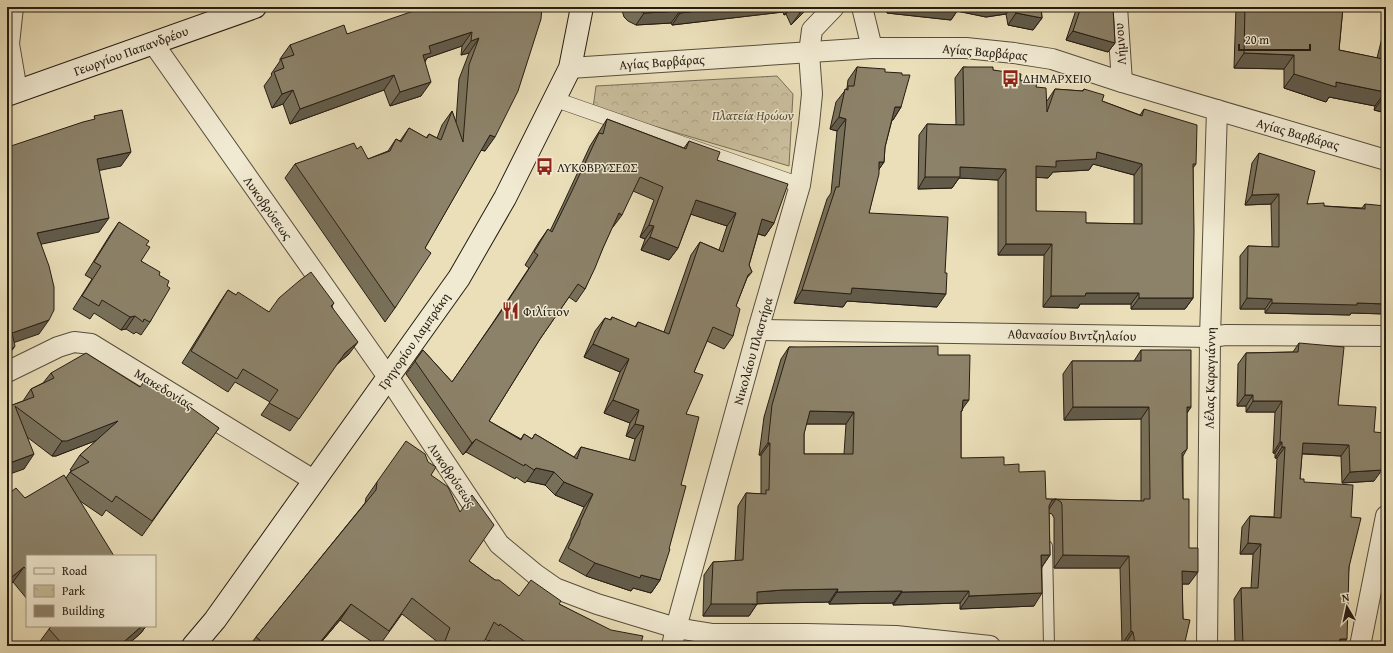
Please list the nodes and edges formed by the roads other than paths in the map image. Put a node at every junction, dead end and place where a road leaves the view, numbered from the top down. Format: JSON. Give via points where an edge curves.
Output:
{"nodes":[{"id":1,"x":13,"y":7,"type":"edge"},
{"id":2,"x":255,"y":7,"type":"edge"},
{"id":3,"x":582,"y":7,"type":"edge"},
{"id":4,"x":834,"y":7,"type":"edge"},
{"id":5,"x":862,"y":7,"type":"edge"},
{"id":6,"x":1118,"y":7,"type":"edge"},
{"id":7,"x":153,"y":43,"type":"junction"},
{"id":8,"x":872,"y":48,"type":"junction"},
{"id":9,"x":809,"y":53,"type":"junction"},
{"id":10,"x":570,"y":68,"type":"junction"},
{"id":11,"x":1122,"y":82,"type":"junction"},
{"id":12,"x":12,"y":93,"type":"edge"},
{"id":13,"x":554,"y":100,"type":"junction"},
{"id":14,"x":1217,"y":110,"type":"junction"},
{"id":15,"x":1386,"y":160,"type":"edge"},
{"id":16,"x":800,"y":185,"type":"junction"},
{"id":17,"x":758,"y":330,"type":"junction"},
{"id":18,"x":1386,"y":336,"type":"edge"},
{"id":19,"x":1210,"y":337,"type":"junction"},
{"id":20,"x":7,"y":372,"type":"edge"},
{"id":21,"x":388,"y":378,"type":"junction"},
{"id":22,"x":315,"y":481,"type":"junction"},
{"id":23,"x":1386,"y":516,"type":"edge"},
{"id":24,"x":1047,"y":534,"type":"edge"},
{"id":25,"x":674,"y":637,"type":"edge"},
{"id":26,"x":896,"y":641,"type":"edge"},
{"id":27,"x":193,"y":646,"type":"edge"},
{"id":28,"x":990,"y":646,"type":"edge"},
{"id":29,"x":1049,"y":646,"type":"edge"},
{"id":30,"x":1207,"y":646,"type":"edge"},
{"id":31,"x":1360,"y":646,"type":"edge"}],
"edges":[{"from":1,"to":12,"type":"street","via":[[9,44]]},
{"from":2,"to":7,"type":"main road","name":"Γεωργίου Παπανδρέου"},
{"from":3,"to":10,"type":"main road","name":"Γρηγορίου Λαμπράκη"},
{"from":4,"to":9,"type":"street","name":"Νικολάου Πλαστήρα","via":[[812,30]]},
{"from":5,"to":8,"type":"street"},
{"from":6,"to":11,"type":"street","name":"Λήμνου"},
{"from":7,"to":12,"type":"main road","name":"Γεωργίου Παπανδρέου"},
{"from":7,"to":21,"type":"street","name":"Λυκοβρύσεως"},
{"from":8,"to":9,"type":"street","name":"Αγίας Βαρβάρας"},
{"from":8,"to":11,"type":"street","name":"Αγίας Βαρβάρας","via":[[966,48],[1014,53],[1052,59]]},
{"from":9,"to":10,"type":"street","name":"Αγίας Βαρβάρας"},
{"from":9,"to":16,"type":"street","name":"Νικολάου Πλαστήρα","via":[[812,94],[810,124]]},
{"from":10,"to":13,"type":"main road","name":"Γρηγορίου Λαμπράκη"},
{"from":11,"to":14,"type":"street","name":"Αγίας Βαρβάρας"},
{"from":13,"to":16,"type":"street"},
{"from":13,"to":21,"type":"main road","name":"Γρηγορίου Λαμπράκη","via":[[505,198],[459,278]]},
{"from":14,"to":15,"type":"street","name":"Αγίας Βαρβάρας"},
{"from":14,"to":19,"type":"street","name":"Λέλας Καραγιάννη"},
{"from":16,"to":17,"type":"street","name":"Νικολάου Πλαστήρα"},
{"from":17,"to":19,"type":"street","name":"Αθανασίου Βιντζηλαίου"},
{"from":17,"to":25,"type":"street","name":"Νικολάου Πλαστήρα"},
{"from":18,"to":19,"type":"street","name":"Αθανασίου Βιντζηλαίου"},
{"from":19,"to":30,"type":"street","name":"Λέλας Καραγιάννη"},
{"from":20,"to":22,"type":"street","name":"Μακεδονίας","via":[[58,347],[74,342],[91,344]]},
{"from":21,"to":22,"type":"main road","name":"Γρηγορίου Λαμπράκη"},
{"from":21,"to":25,"type":"street","name":"Λυκοβρύσεως","via":[[487,527],[511,555],[555,588]]},
{"from":22,"to":27,"type":"main road","name":"Γρηγορίου Λαμπράκη","via":[[215,620]]},
{"from":23,"to":31,"type":"street"},
{"from":24,"to":29,"type":"lane"},
{"from":25,"to":26,"type":"street","name":"Λυκοβρύσεως","via":[[713,634],[806,634]]},
{"from":26,"to":28,"type":"street","name":"Λυκοβρύσεως"}]}
